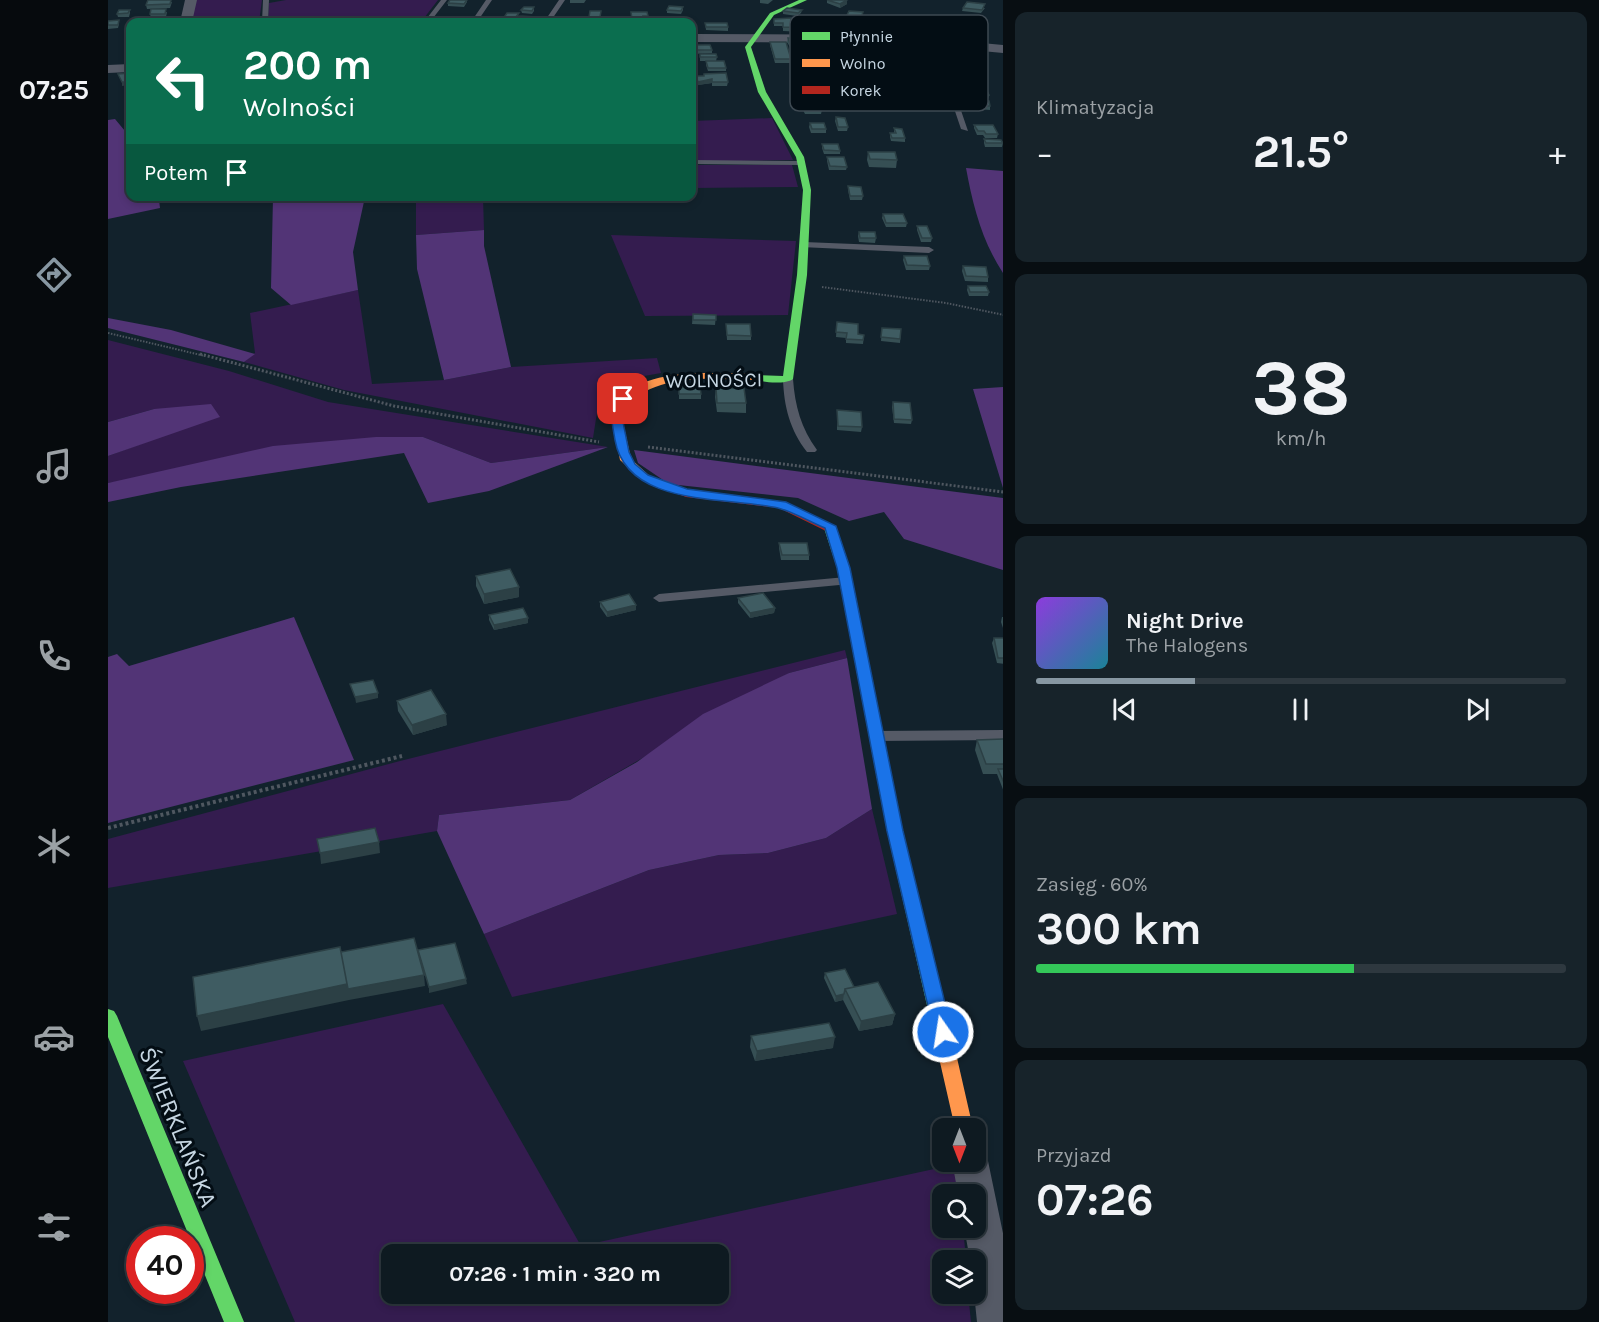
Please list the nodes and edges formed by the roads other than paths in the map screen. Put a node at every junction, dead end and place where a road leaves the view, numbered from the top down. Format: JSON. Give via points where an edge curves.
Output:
{"nodes":[{"id":1,"x":191,"y":0,"type":"edge"},
{"id":2,"x":266,"y":0,"type":"edge"},
{"id":3,"x":444,"y":0,"type":"edge"},
{"id":4,"x":489,"y":0,"type":"edge"},
{"id":5,"x":562,"y":0,"type":"edge"},
{"id":6,"x":804,"y":0,"type":"edge"},
{"id":7,"x":187,"y":18,"type":"edge"},
{"id":8,"x":264,"y":18,"type":"edge"},
{"id":9,"x":430,"y":18,"type":"edge"},
{"id":10,"x":477,"y":18,"type":"edge"},
{"id":11,"x":550,"y":18,"type":"edge"},
{"id":12,"x":696,"y":38,"type":"edge"},
{"id":13,"x":790,"y":41,"type":"edge"},
{"id":14,"x":751,"y":42,"type":"junction"},
{"id":15,"x":988,"y":48,"type":"edge"},
{"id":16,"x":1003,"y":50,"type":"edge"},
{"id":17,"x":126,"y":68,"type":"edge"},
{"id":18,"x":108,"y":69,"type":"edge"},
{"id":19,"x":959,"y":111,"type":"edge"},
{"id":20,"x":965,"y":129,"type":"dead end"},
{"id":21,"x":696,"y":162,"type":"edge"},
{"id":22,"x":801,"y":163,"type":"junction"},
{"id":23,"x":804,"y":245,"type":"junction"},
{"id":24,"x":929,"y":250,"type":"dead end"},
{"id":25,"x":788,"y":378,"type":"junction"},
{"id":26,"x":811,"y":450,"type":"dead end"},
{"id":27,"x":846,"y":581,"type":"junction"},
{"id":28,"x":659,"y":598,"type":"dead end"},
{"id":29,"x":1003,"y":735,"type":"edge"},
{"id":30,"x":876,"y":736,"type":"junction"},
{"id":31,"x":108,"y":1016,"type":"edge"},
{"id":32,"x":962,"y":1118,"type":"edge"},
{"id":33,"x":972,"y":1172,"type":"edge"},
{"id":34,"x":234,"y":1322,"type":"edge"},
{"id":35,"x":996,"y":1322,"type":"edge"}],
"edges":[{"from":1,"to":7,"type":"street"},
{"from":2,"to":8,"type":"lane"},
{"from":3,"to":9,"type":"lane"},
{"from":4,"to":10,"type":"lane"},
{"from":5,"to":11,"type":"lane"},
{"from":6,"to":14,"type":"street","via":[[772,14]]},
{"from":12,"to":14,"type":"street","via":[[735,37],[737,44]]},
{"from":13,"to":14,"type":"street"},
{"from":14,"to":22,"type":"street","name":"WOLNOŚCI","via":[[762,92]]},
{"from":15,"to":16,"type":"street"},
{"from":17,"to":18,"type":"street"},
{"from":19,"to":20,"type":"lane"},
{"from":21,"to":22,"type":"lane"},
{"from":22,"to":23,"type":"street","name":"WOLNOŚCI","via":[[807,190]]},
{"from":23,"to":24,"type":"lane"},
{"from":23,"to":25,"type":"street","name":"WOLNOŚCI"},
{"from":25,"to":26,"type":"lane","via":[[793,417],[800,437]]},
{"from":25,"to":27,"type":"street","name":"WOLNOŚCI","via":[[679,378],[641,386],[628,394],[616,412],[621,444],[630,466],[657,484],[686,493],[782,505],[830,526]]},
{"from":27,"to":28,"type":"lane"},
{"from":27,"to":30,"type":"street","name":"WOLNOŚCI"},
{"from":29,"to":30,"type":"lane"},
{"from":30,"to":32,"type":"street","name":"WOLNOŚCI"},
{"from":31,"to":34,"type":"street","name":"ŚWIERKLAŃSKA"},
{"from":33,"to":35,"type":"street"}]}
